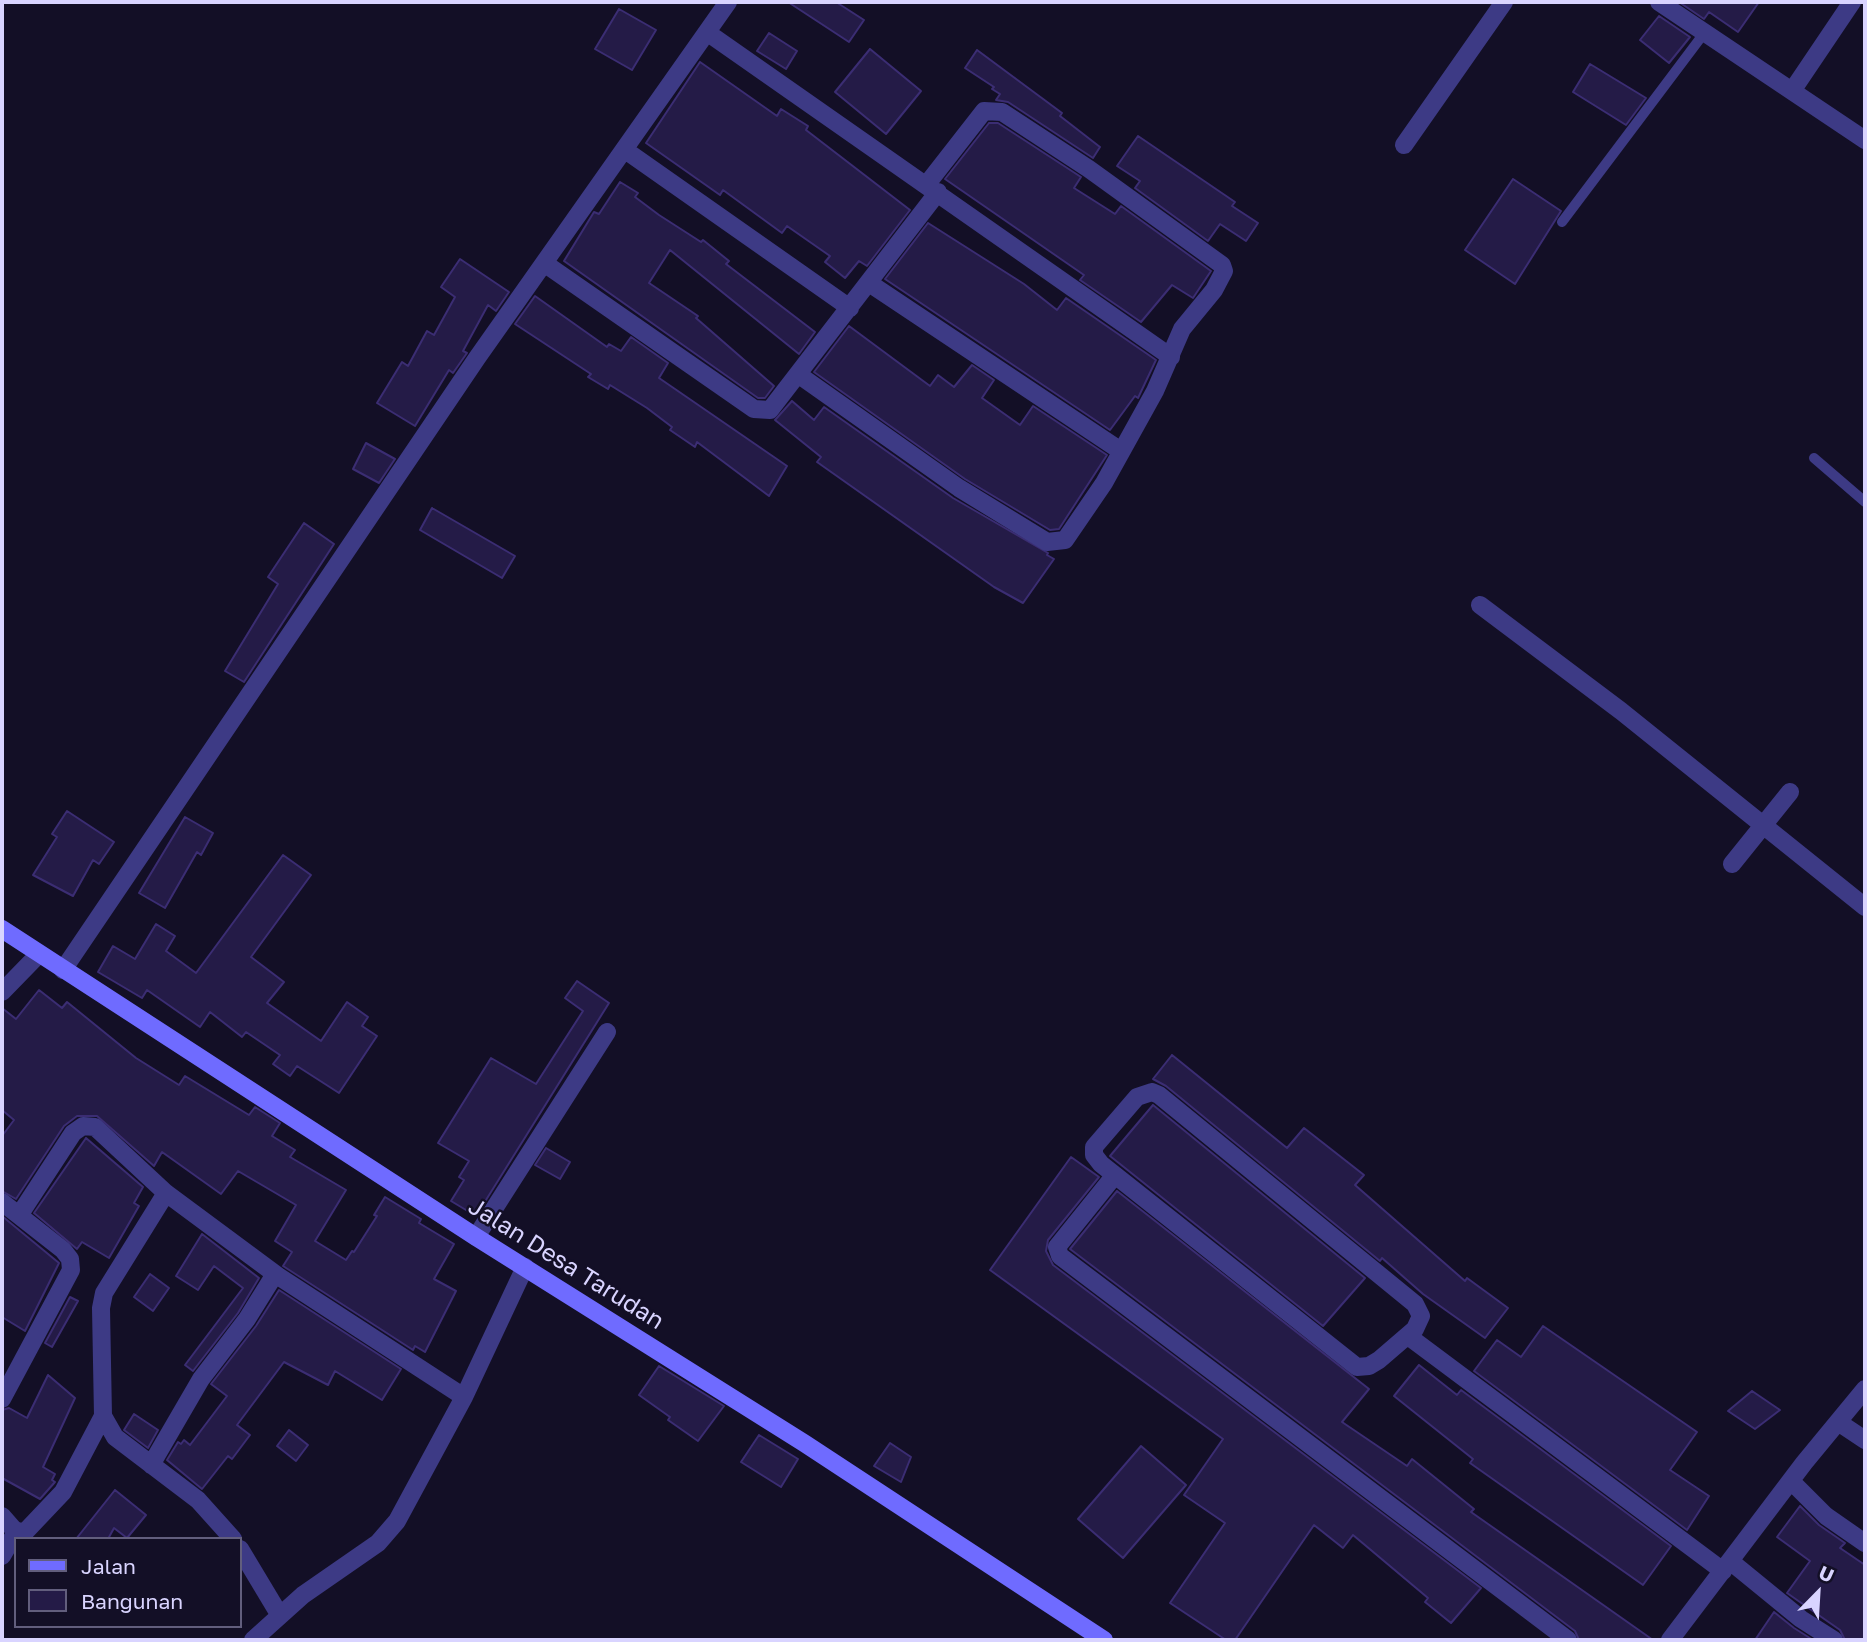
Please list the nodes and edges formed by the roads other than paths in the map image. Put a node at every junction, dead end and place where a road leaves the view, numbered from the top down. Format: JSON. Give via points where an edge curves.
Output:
{"nodes":[{"id":1,"x":728,"y":2,"type":"edge"},
{"id":2,"x":1504,"y":2,"type":"edge"},
{"id":3,"x":1659,"y":2,"type":"edge"},
{"id":4,"x":1852,"y":2,"type":"edge"},
{"id":5,"x":1705,"y":32,"type":"junction"},
{"id":6,"x":708,"y":33,"type":"junction"},
{"id":7,"x":1792,"y":91,"type":"junction"},
{"id":8,"x":1865,"y":140,"type":"edge"},
{"id":9,"x":1404,"y":145,"type":"dead end"},
{"id":10,"x":625,"y":150,"type":"junction"},
{"id":11,"x":932,"y":188,"type":"junction"},
{"id":12,"x":1562,"y":222,"type":"dead end"},
{"id":13,"x":544,"y":263,"type":"junction"},
{"id":14,"x":869,"y":283,"type":"junction"},
{"id":15,"x":850,"y":308,"type":"junction"},
{"id":16,"x":1171,"y":357,"type":"junction"},
{"id":17,"x":799,"y":375,"type":"junction"},
{"id":18,"x":1121,"y":451,"type":"junction"},
{"id":19,"x":1814,"y":458,"type":"dead end"},
{"id":20,"x":1865,"y":502,"type":"edge"},
{"id":21,"x":1480,"y":605,"type":"dead end"},
{"id":22,"x":1790,"y":792,"type":"dead end"},
{"id":23,"x":1763,"y":825,"type":"junction"},
{"id":24,"x":1732,"y":864,"type":"dead end"},
{"id":25,"x":1865,"y":907,"type":"edge"},
{"id":26,"x":2,"y":929,"type":"edge"},
{"id":27,"x":38,"y":954,"type":"junction"},
{"id":28,"x":63,"y":970,"type":"junction"},
{"id":29,"x":2,"y":992,"type":"edge"},
{"id":30,"x":607,"y":1032,"type":"dead end"},
{"id":31,"x":1115,"y":1175,"type":"junction"},
{"id":32,"x":166,"y":1193,"type":"junction"},
{"id":33,"x":2,"y":1202,"type":"edge"},
{"id":34,"x":20,"y":1214,"type":"junction"},
{"id":35,"x":477,"y":1237,"type":"junction"},
{"id":36,"x":525,"y":1267,"type":"junction"},
{"id":37,"x":275,"y":1274,"type":"junction"},
{"id":38,"x":1408,"y":1336,"type":"junction"},
{"id":39,"x":1865,"y":1389,"type":"edge"},
{"id":40,"x":461,"y":1396,"type":"junction"},
{"id":41,"x":2,"y":1399,"type":"edge"},
{"id":42,"x":103,"y":1416,"type":"junction"},
{"id":43,"x":1838,"y":1422,"type":"junction"},
{"id":44,"x":1865,"y":1440,"type":"edge"},
{"id":45,"x":151,"y":1465,"type":"junction"},
{"id":46,"x":1791,"y":1481,"type":"junction"},
{"id":47,"x":2,"y":1516,"type":"edge"},
{"id":48,"x":16,"y":1532,"type":"junction"},
{"id":49,"x":231,"y":1537,"type":"edge"},
{"id":50,"x":1865,"y":1543,"type":"edge"},
{"id":51,"x":242,"y":1552,"type":"edge"},
{"id":52,"x":2,"y":1556,"type":"edge"},
{"id":53,"x":1726,"y":1566,"type":"junction"},
{"id":54,"x":279,"y":1614,"type":"junction"},
{"id":55,"x":253,"y":1640,"type":"edge"},
{"id":56,"x":1104,"y":1640,"type":"edge"},
{"id":57,"x":1569,"y":1640,"type":"edge"},
{"id":58,"x":1670,"y":1640,"type":"edge"},
{"id":59,"x":1834,"y":1640,"type":"edge"}],
"edges":[{"from":1,"to":6,"type":"street"},
{"from":2,"to":9,"type":"street"},
{"from":3,"to":5,"type":"street"},
{"from":4,"to":7,"type":"street"},
{"from":5,"to":7,"type":"street"},
{"from":5,"to":12,"type":"lane"},
{"from":6,"to":10,"type":"street"},
{"from":6,"to":11,"type":"street"},
{"from":7,"to":8,"type":"street"},
{"from":10,"to":13,"type":"street"},
{"from":10,"to":15,"type":"street"},
{"from":11,"to":14,"type":"street"},
{"from":11,"to":16,"type":"street"},
{"from":11,"to":16,"type":"street","via":[[984,111],[1002,112],[1194,243],[1224,271],[1182,329]]},
{"from":13,"to":17,"type":"street","via":[[754,409],[770,410]]},
{"from":13,"to":28,"type":"street"},
{"from":14,"to":15,"type":"street"},
{"from":14,"to":18,"type":"street"},
{"from":15,"to":17,"type":"street"},
{"from":16,"to":18,"type":"street"},
{"from":17,"to":18,"type":"street","via":[[959,488],[1047,542],[1065,540]]},
{"from":19,"to":20,"type":"lane"},
{"from":21,"to":23,"type":"street"},
{"from":22,"to":23,"type":"street"},
{"from":23,"to":24,"type":"street"},
{"from":23,"to":25,"type":"street"},
{"from":26,"to":27,"type":"street","name":"Jalan Desa Tarudan"},
{"from":27,"to":28,"type":"street","name":"Jalan Desa Tarudan"},
{"from":27,"to":29,"type":"street"},
{"from":28,"to":35,"type":"street","name":"Jalan Desa Tarudan"},
{"from":30,"to":35,"type":"street"},
{"from":31,"to":38,"type":"street","via":[[1357,1367],[1369,1366]]},
{"from":31,"to":38,"type":"street","via":[[1096,1159],[1094,1147],[1137,1097],[1146,1092],[1159,1095],[1415,1304],[1421,1316]]},
{"from":31,"to":57,"type":"street","via":[[1057,1247],[1060,1256]]},
{"from":32,"to":34,"type":"street","via":[[88,1125],[73,1133]]},
{"from":32,"to":37,"type":"street"},
{"from":32,"to":42,"type":"street","via":[[104,1293]]},
{"from":33,"to":34,"type":"street"},
{"from":34,"to":41,"type":"street","via":[[63,1250],[71,1270]]},
{"from":35,"to":36,"type":"street","name":"Jalan Desa Tarudan"},
{"from":36,"to":40,"type":"street"},
{"from":36,"to":56,"type":"street","name":"Jalan Desa Tarudan"},
{"from":37,"to":40,"type":"street"},
{"from":37,"to":45,"type":"street","via":[[201,1379]]},
{"from":38,"to":53,"type":"street"},
{"from":39,"to":43,"type":"street"},
{"from":40,"to":54,"type":"street","via":[[388,1532]]},
{"from":42,"to":45,"type":"street","via":[[115,1437]]},
{"from":42,"to":48,"type":"street","via":[[63,1492],[26,1531]]},
{"from":43,"to":44,"type":"street"},
{"from":43,"to":46,"type":"street"},
{"from":45,"to":49,"type":"street","via":[[198,1500]]},
{"from":46,"to":50,"type":"street","via":[[1826,1516]]},
{"from":46,"to":53,"type":"street"},
{"from":47,"to":48,"type":"street"},
{"from":48,"to":52,"type":"street"},
{"from":51,"to":54,"type":"street"},
{"from":53,"to":58,"type":"street"},
{"from":53,"to":59,"type":"street"},
{"from":54,"to":55,"type":"street"}]}
